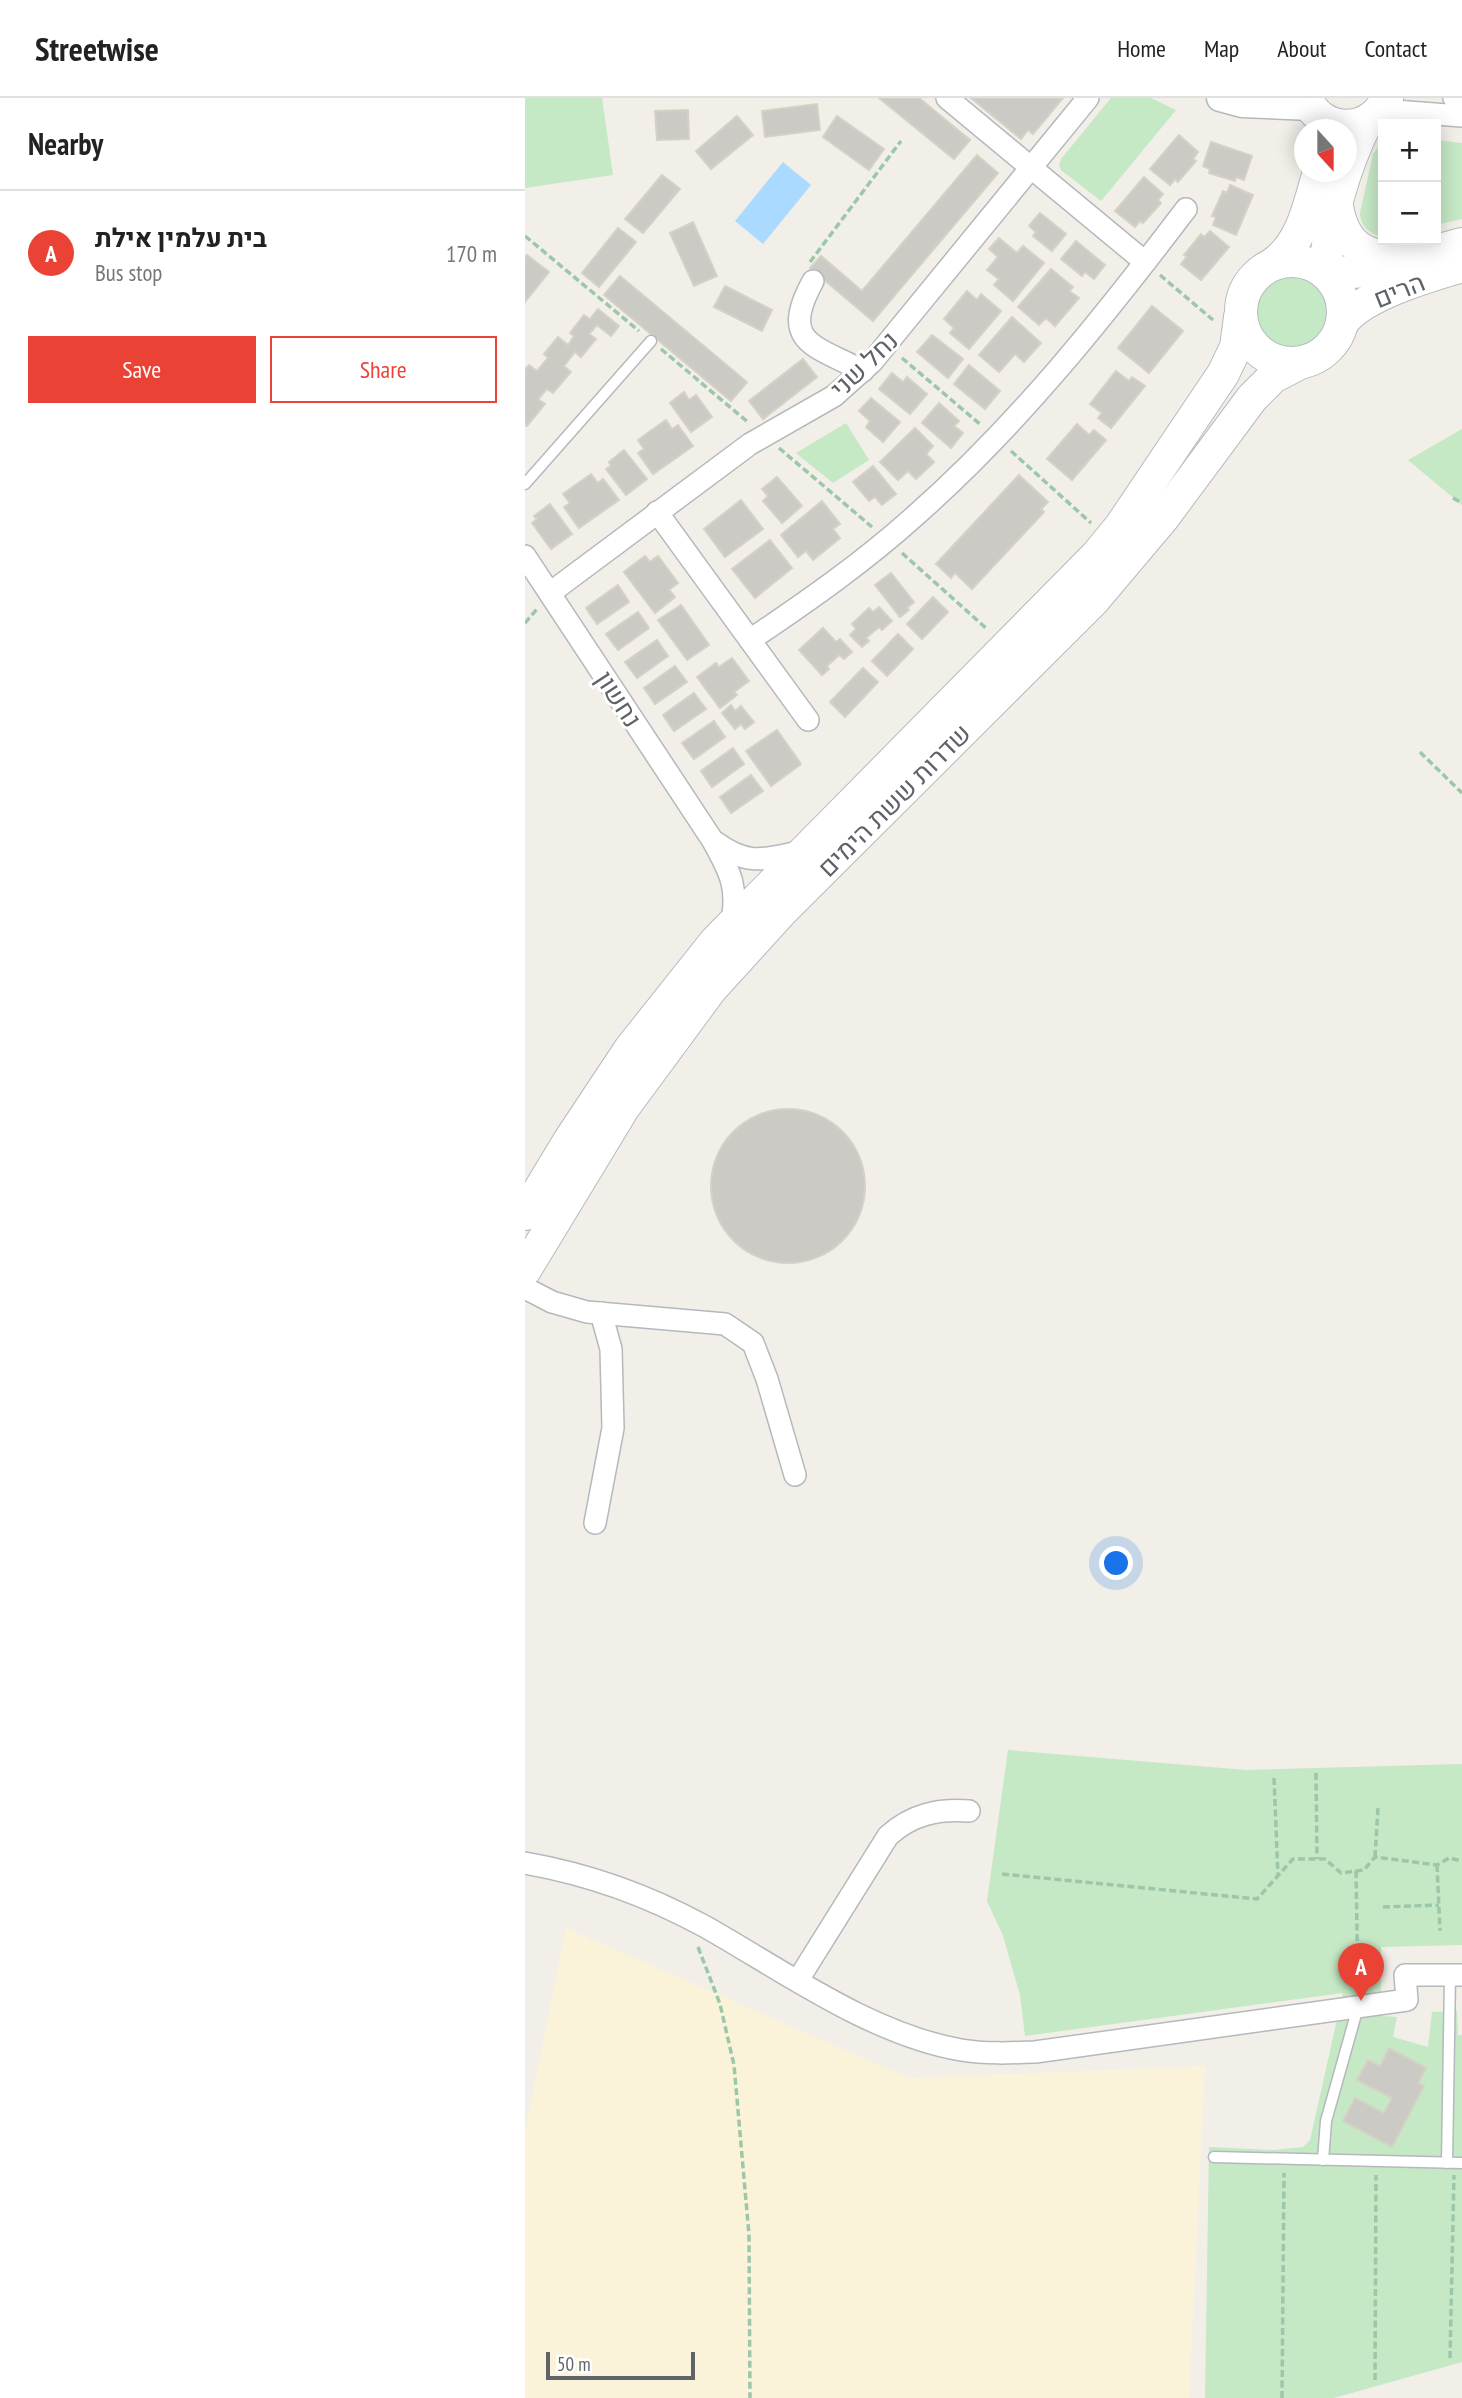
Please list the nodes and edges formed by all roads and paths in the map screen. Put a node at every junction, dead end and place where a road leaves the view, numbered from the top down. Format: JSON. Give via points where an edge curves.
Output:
{"nodes":[{"id":1,"x":947,"y":98,"type":"edge"},
{"id":2,"x":1088,"y":98,"type":"edge"},
{"id":3,"x":1220,"y":98,"type":"edge"},
{"id":4,"x":1454,"y":98,"type":"edge"},
{"id":5,"x":1462,"y":101,"type":"edge"},
{"id":6,"x":1378,"y":110,"type":"edge"},
{"id":7,"x":1314,"y":112,"type":"edge"},
{"id":8,"x":1462,"y":116,"type":"edge"},
{"id":9,"x":901,"y":141,"type":"dead end"},
{"id":10,"x":1031,"y":168,"type":"junction"},
{"id":11,"x":1316,"y":182,"type":"edge"},
{"id":12,"x":1337,"y":207,"type":"junction"},
{"id":13,"x":1185,"y":209,"type":"dead end"},
{"id":14,"x":1462,"y":244,"type":"edge"},
{"id":15,"x":1408,"y":258,"type":"junction"},
{"id":16,"x":1145,"y":262,"type":"junction"},
{"id":17,"x":1273,"y":264,"type":"junction"},
{"id":18,"x":1462,"y":266,"type":"edge"},
{"id":19,"x":810,"y":273,"type":"joint"},
{"id":20,"x":1326,"y":274,"type":"junction"},
{"id":21,"x":1342,"y":323,"type":"junction"},
{"id":22,"x":1239,"y":328,"type":"junction"},
{"id":23,"x":651,"y":341,"type":"dead end"},
{"id":24,"x":1300,"y":363,"type":"junction"},
{"id":25,"x":863,"y":371,"type":"junction"},
{"id":26,"x":525,"y":484,"type":"edge"},
{"id":27,"x":1453,"y":498,"type":"dead end"},
{"id":28,"x":1462,"y":503,"type":"edge"},
{"id":29,"x":657,"y":512,"type":"junction"},
{"id":30,"x":525,"y":556,"type":"edge"},
{"id":31,"x":549,"y":593,"type":"junction"},
{"id":32,"x":750,"y":640,"type":"junction"},
{"id":33,"x":808,"y":720,"type":"dead end"},
{"id":34,"x":1420,"y":752,"type":"dead end"},
{"id":35,"x":1462,"y":793,"type":"edge"},
{"id":36,"x":713,"y":841,"type":"junction"},
{"id":37,"x":806,"y":850,"type":"junction"},
{"id":38,"x":731,"y":926,"type":"junction"},
{"id":39,"x":525,"y":1214,"type":"edge"},
{"id":40,"x":525,"y":1270,"type":"edge"},
{"id":41,"x":525,"y":1288,"type":"edge"},
{"id":42,"x":601,"y":1313,"type":"junction"},
{"id":43,"x":795,"y":1475,"type":"dead end"},
{"id":44,"x":595,"y":1522,"type":"dead end"},
{"id":45,"x":1316,"y":1773,"type":"dead end"},
{"id":46,"x":1274,"y":1777,"type":"dead end"},
{"id":47,"x":1378,"y":1807,"type":"dead end"},
{"id":48,"x":969,"y":1811,"type":"dead end"},
{"id":49,"x":1375,"y":1857,"type":"junction"},
{"id":50,"x":1317,"y":1859,"type":"junction"},
{"id":51,"x":1462,"y":1861,"type":"edge"},
{"id":52,"x":525,"y":1863,"type":"edge"},
{"id":53,"x":1437,"y":1865,"type":"junction"},
{"id":54,"x":1356,"y":1871,"type":"junction"},
{"id":55,"x":1002,"y":1874,"type":"dead end"},
{"id":56,"x":1278,"y":1876,"type":"junction"},
{"id":57,"x":1439,"y":1905,"type":"junction"},
{"id":58,"x":1383,"y":1906,"type":"dead end"},
{"id":59,"x":1440,"y":1931,"type":"dead end"},
{"id":60,"x":695,"y":1941,"type":"dead end"},
{"id":61,"x":1456,"y":1975,"type":"edge"},
{"id":62,"x":797,"y":1980,"type":"junction"},
{"id":63,"x":1358,"y":2007,"type":"junction"},
{"id":64,"x":1214,"y":2157,"type":"dead end"},
{"id":65,"x":1284,"y":2159,"type":"junction"},
{"id":66,"x":1323,"y":2160,"type":"junction"},
{"id":67,"x":1377,"y":2161,"type":"junction"},
{"id":68,"x":1455,"y":2163,"type":"edge"},
{"id":69,"x":1450,"y":2358,"type":"dead end"},
{"id":70,"x":1375,"y":2380,"type":"dead end"},
{"id":71,"x":750,"y":2398,"type":"edge"},
{"id":72,"x":1282,"y":2398,"type":"edge"}],
"edges":[{"from":1,"to":10,"type":"street"},
{"from":2,"to":10,"type":"street","name":"נחל שני"},
{"from":3,"to":7,"type":"street"},
{"from":4,"to":5,"type":"street"},
{"from":6,"to":7,"type":"main road","via":[[1354,126],[1337,126]]},
{"from":6,"to":8,"type":"street"},
{"from":6,"to":12,"type":"main road","via":[[1353,150]]},
{"from":9,"to":19,"type":"path"},
{"from":10,"to":16,"type":"street"},
{"from":10,"to":25,"type":"street","name":"נחל שני"},
{"from":11,"to":17,"type":"main road","via":[[1297,237]]},
{"from":12,"to":15,"type":"main road","via":[[1346,235],[1362,250]]},
{"from":12,"to":20,"type":"main road"},
{"from":13,"to":16,"type":"street"},
{"from":14,"to":15,"type":"main road","name":"הרים"},
{"from":15,"to":20,"type":"main road","name":"הרים","via":[[1364,271]]},
{"from":16,"to":22,"type":"path"},
{"from":16,"to":32,"type":"street","via":[[1048,381],[962,472],[866,557]]},
{"from":17,"to":20,"type":"main road","via":[[1303,262]]},
{"from":17,"to":22,"type":"main road","via":[[1249,283],[1241,301]]},
{"from":18,"to":21,"type":"main road","name":"הרים","via":[[1371,300]]},
{"from":19,"to":25,"type":"street","via":[[798,317],[800,330],[807,341]]},
{"from":20,"to":21,"type":"main road","via":[[1343,303]]},
{"from":21,"to":24,"type":"main road","via":[[1327,349]]},
{"from":22,"to":24,"type":"main road","via":[[1262,354],[1280,362]]},
{"from":22,"to":37,"type":"main road","name":"שדרות ששת הימים","via":[[1223,374],[1104,548]]},
{"from":23,"to":26,"type":"lane"},
{"from":24,"to":40,"type":"main road","name":"שדרות ששת הימים","via":[[1273,377],[1252,398],[1163,518],[1093,601],[797,896],[712,989],[624,1107]]},
{"from":25,"to":29,"type":"street","name":"נחל שני","via":[[834,396],[750,444]]},
{"from":27,"to":28,"type":"path"},
{"from":29,"to":31,"type":"street","name":"נחל שני"},
{"from":29,"to":32,"type":"street"},
{"from":30,"to":31,"type":"street","name":"נחשון"},
{"from":31,"to":36,"type":"street","name":"נחשון"},
{"from":32,"to":33,"type":"street"},
{"from":34,"to":35,"type":"path"},
{"from":36,"to":37,"type":"street","name":"נחשון","via":[[749,860]]},
{"from":36,"to":38,"type":"street","name":"נחשון","via":[[730,871],[735,909]]},
{"from":37,"to":38,"type":"main road","name":"שדרות ששת הימים"},
{"from":38,"to":39,"type":"main road","name":"שדרות ששת הימים","via":[[631,1049]]},
{"from":41,"to":42,"type":"street","via":[[552,1302]]},
{"from":42,"to":43,"type":"street","via":[[725,1324],[754,1343]]},
{"from":42,"to":44,"type":"street","via":[[611,1349],[613,1428]]},
{"from":45,"to":50,"type":"path"},
{"from":46,"to":56,"type":"path"},
{"from":47,"to":49,"type":"path"},
{"from":48,"to":62,"type":"street","via":[[929,1813],[907,1821],[888,1836]]},
{"from":49,"to":53,"type":"path"},
{"from":49,"to":54,"type":"path","via":[[1364,1870]]},
{"from":50,"to":54,"type":"path","via":[[1325,1859],[1341,1874]]},
{"from":50,"to":56,"type":"path","via":[[1293,1859]]},
{"from":51,"to":53,"type":"path","via":[[1449,1858]]},
{"from":52,"to":62,"type":"street","via":[[642,1896]]},
{"from":53,"to":57,"type":"path"},
{"from":54,"to":63,"type":"path"},
{"from":55,"to":56,"type":"path","via":[[1257,1899]]},
{"from":57,"to":58,"type":"path"},
{"from":57,"to":59,"type":"path"},
{"from":60,"to":71,"type":"path","via":[[720,2004],[734,2065],[749,2235]]},
{"from":61,"to":63,"type":"street","via":[[1405,1975],[1407,2000]]},
{"from":61,"to":68,"type":"lane"},
{"from":62,"to":63,"type":"street","via":[[906,2035],[962,2050],[996,2053],[1047,2051]]},
{"from":63,"to":66,"type":"lane","via":[[1326,2121]]},
{"from":64,"to":65,"type":"lane"},
{"from":65,"to":66,"type":"lane"},
{"from":65,"to":72,"type":"path"},
{"from":66,"to":67,"type":"lane"},
{"from":67,"to":68,"type":"lane"},
{"from":67,"to":70,"type":"path"},
{"from":68,"to":69,"type":"path"}]}
